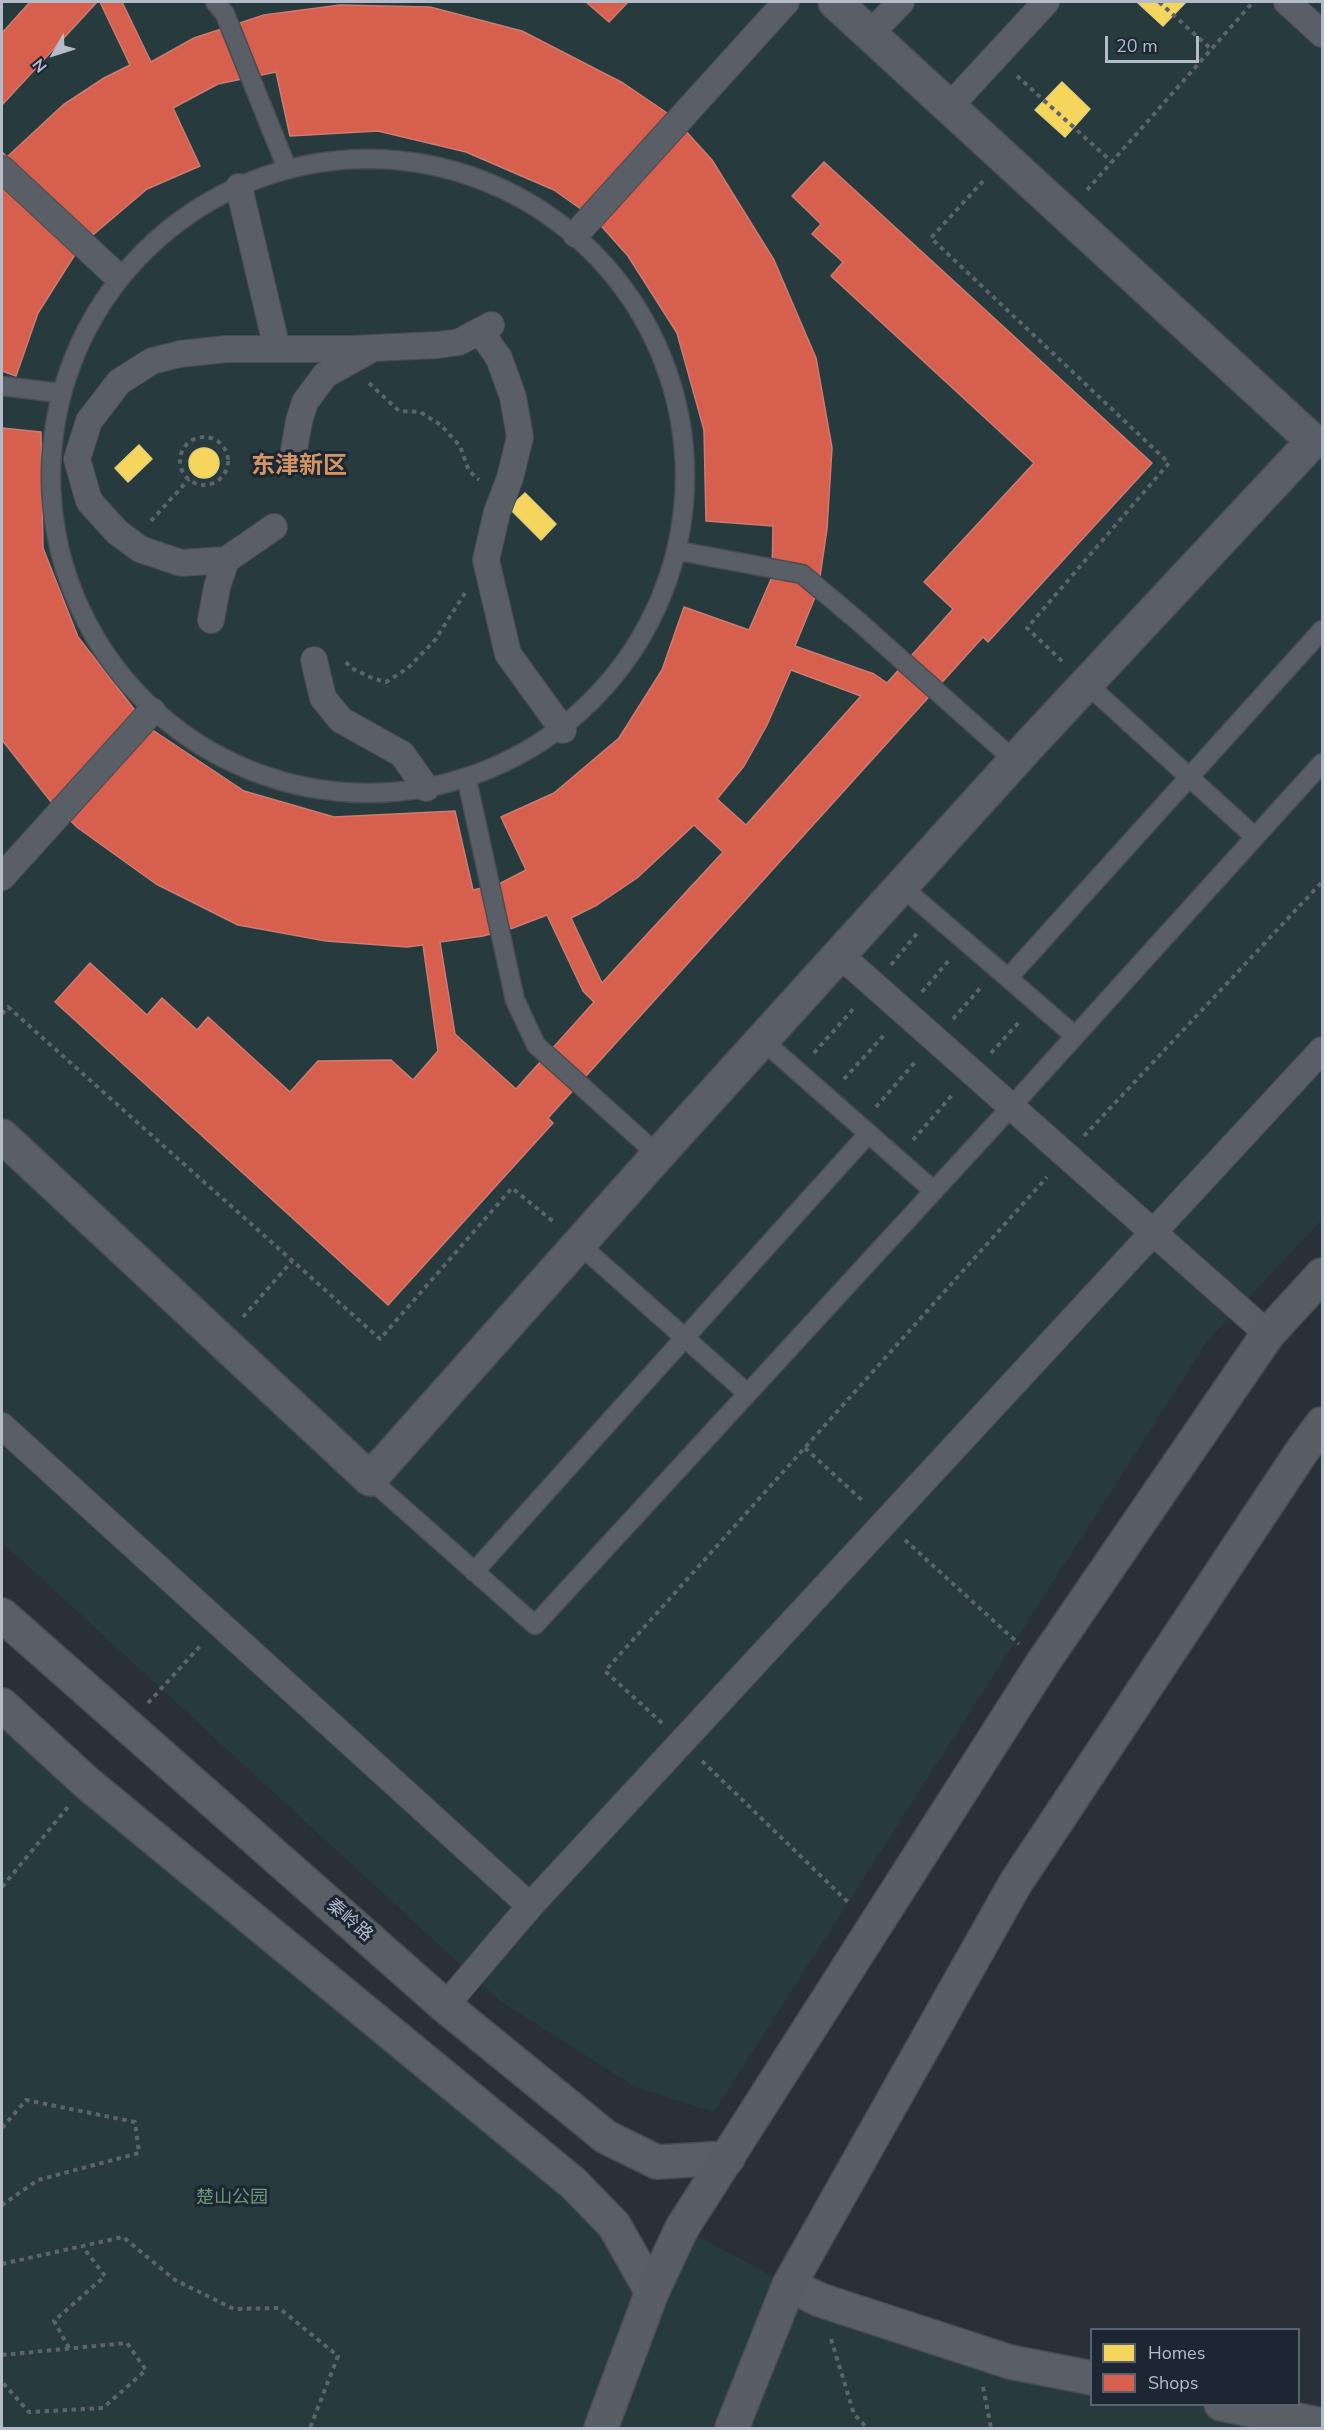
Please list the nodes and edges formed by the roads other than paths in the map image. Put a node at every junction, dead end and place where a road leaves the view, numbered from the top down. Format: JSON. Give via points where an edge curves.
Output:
{"nodes":[{"id":1,"x":215,"y":2,"type":"edge"},
{"id":2,"x":786,"y":2,"type":"edge"},
{"id":3,"x":835,"y":2,"type":"edge"},
{"id":4,"x":901,"y":2,"type":"edge"},
{"id":5,"x":1046,"y":2,"type":"edge"},
{"id":6,"x":1287,"y":2,"type":"edge"},
{"id":7,"x":870,"y":34,"type":"junction"},
{"id":8,"x":1323,"y":34,"type":"edge"},
{"id":9,"x":949,"y":107,"type":"junction"},
{"id":10,"x":286,"y":166,"type":"junction"},
{"id":11,"x":2,"y":169,"type":"edge"},
{"id":12,"x":239,"y":187,"type":"junction"},
{"id":13,"x":576,"y":234,"type":"junction"},
{"id":14,"x":117,"y":276,"type":"junction"},
{"id":15,"x":375,"y":348,"type":"junction"},
{"id":16,"x":277,"y":349,"type":"junction"},
{"id":17,"x":2,"y":387,"type":"edge"},
{"id":18,"x":59,"y":393,"type":"junction"},
{"id":19,"x":1318,"y":446,"type":"edge"},
{"id":20,"x":292,"y":462,"type":"dead end"},
{"id":21,"x":274,"y":527,"type":"dead end"},
{"id":22,"x":679,"y":551,"type":"junction"},
{"id":23,"x":226,"y":560,"type":"junction"},
{"id":24,"x":211,"y":620,"type":"dead end"},
{"id":25,"x":1323,"y":630,"type":"edge"},
{"id":26,"x":314,"y":660,"type":"dead end"},
{"id":27,"x":1087,"y":684,"type":"junction"},
{"id":28,"x":152,"y":711,"type":"junction"},
{"id":29,"x":563,"y":730,"type":"junction"},
{"id":30,"x":1015,"y":761,"type":"junction"},
{"id":31,"x":1323,"y":763,"type":"edge"},
{"id":32,"x":1189,"y":777,"type":"junction"},
{"id":33,"x":467,"y":780,"type":"junction"},
{"id":34,"x":426,"y":788,"type":"junction"},
{"id":35,"x":1255,"y":837,"type":"junction"},
{"id":36,"x":2,"y":877,"type":"edge"},
{"id":37,"x":902,"y":886,"type":"junction"},
{"id":38,"x":840,"y":955,"type":"junction"},
{"id":39,"x":1008,"y":978,"type":"junction"},
{"id":40,"x":1075,"y":1036,"type":"junction"},
{"id":41,"x":762,"y":1040,"type":"junction"},
{"id":42,"x":1323,"y":1050,"type":"edge"},
{"id":43,"x":1011,"y":1107,"type":"junction"},
{"id":44,"x":868,"y":1134,"type":"junction"},
{"id":45,"x":2,"y":1136,"type":"edge"},
{"id":46,"x":658,"y":1155,"type":"junction"},
{"id":47,"x":933,"y":1191,"type":"junction"},
{"id":48,"x":1155,"y":1233,"type":"junction"},
{"id":49,"x":579,"y":1244,"type":"junction"},
{"id":50,"x":1323,"y":1275,"type":"edge"},
{"id":51,"x":1268,"y":1334,"type":"junction"},
{"id":52,"x":685,"y":1338,"type":"junction"},
{"id":53,"x":747,"y":1393,"type":"junction"},
{"id":54,"x":1323,"y":1424,"type":"edge"},
{"id":55,"x":2,"y":1426,"type":"edge"},
{"id":56,"x":370,"y":1479,"type":"junction"},
{"id":57,"x":474,"y":1572,"type":"junction"},
{"id":58,"x":2,"y":1615,"type":"edge"},
{"id":59,"x":2,"y":1705,"type":"edge"},
{"id":60,"x":530,"y":1905,"type":"junction"},
{"id":61,"x":445,"y":2006,"type":"junction"},
{"id":62,"x":728,"y":2158,"type":"junction"},
{"id":63,"x":789,"y":2285,"type":"junction"},
{"id":64,"x":652,"y":2292,"type":"junction"},
{"id":65,"x":1090,"y":2378,"type":"edge"},
{"id":66,"x":1231,"y":2406,"type":"edge"},
{"id":67,"x":1323,"y":2425,"type":"edge"},
{"id":68,"x":601,"y":2428,"type":"edge"},
{"id":69,"x":732,"y":2428,"type":"edge"}],
"edges":[{"from":1,"to":10,"type":"lane","via":[[225,14]]},
{"from":2,"to":13,"type":"street"},
{"from":3,"to":7,"type":"street"},
{"from":4,"to":7,"type":"street"},
{"from":5,"to":9,"type":"street"},
{"from":6,"to":8,"type":"street"},
{"from":7,"to":9,"type":"street"},
{"from":9,"to":19,"type":"street"},
{"from":10,"to":12,"type":"lane"},
{"from":10,"to":13,"type":"lane","via":[[388,157],[488,180]]},
{"from":11,"to":14,"type":"street"},
{"from":12,"to":14,"type":"lane","via":[[193,208]]},
{"from":12,"to":16,"type":"street"},
{"from":13,"to":22,"type":"lane","via":[[634,300],[672,378],[687,464]]},
{"from":14,"to":18,"type":"lane","via":[[82,332]]},
{"from":15,"to":16,"type":"street"},
{"from":15,"to":20,"type":"street","via":[[326,375],[305,402]]},
{"from":15,"to":29,"type":"street","via":[[459,342],[485,328],[513,397],[520,437],[486,560],[508,654]]},
{"from":16,"to":23,"type":"street","via":[[226,349],[152,361],[119,382],[89,421],[77,459],[89,501],[117,532],[140,549],[181,563]]},
{"from":17,"to":18,"type":"lane"},
{"from":18,"to":28,"type":"lane","via":[[48,479],[62,565],[97,644]]},
{"from":19,"to":27,"type":"street"},
{"from":21,"to":23,"type":"street"},
{"from":22,"to":29,"type":"lane","via":[[637,651]]},
{"from":22,"to":30,"type":"lane","via":[[802,574]]},
{"from":23,"to":24,"type":"street"},
{"from":25,"to":32,"type":"lane"},
{"from":26,"to":34,"type":"street","via":[[323,698],[341,720],[402,754]]},
{"from":27,"to":30,"type":"street"},
{"from":27,"to":32,"type":"lane"},
{"from":28,"to":34,"type":"lane","via":[[221,759],[300,788],[384,796]]},
{"from":28,"to":36,"type":"street"},
{"from":29,"to":33,"type":"lane"},
{"from":30,"to":37,"type":"street"},
{"from":31,"to":35,"type":"lane"},
{"from":32,"to":35,"type":"lane"},
{"from":32,"to":39,"type":"lane"},
{"from":33,"to":34,"type":"lane"},
{"from":33,"to":46,"type":"lane","via":[[515,1000],[536,1045]]},
{"from":35,"to":40,"type":"lane"},
{"from":37,"to":38,"type":"street"},
{"from":37,"to":39,"type":"lane"},
{"from":38,"to":41,"type":"street"},
{"from":38,"to":43,"type":"street"},
{"from":39,"to":40,"type":"lane"},
{"from":40,"to":43,"type":"lane"},
{"from":41,"to":44,"type":"lane"},
{"from":41,"to":46,"type":"street"},
{"from":42,"to":48,"type":"street"},
{"from":43,"to":47,"type":"lane"},
{"from":43,"to":48,"type":"street"},
{"from":44,"to":47,"type":"lane"},
{"from":44,"to":52,"type":"lane"},
{"from":45,"to":56,"type":"street"},
{"from":46,"to":49,"type":"street"},
{"from":47,"to":53,"type":"lane"},
{"from":48,"to":51,"type":"street"},
{"from":48,"to":60,"type":"street"},
{"from":49,"to":52,"type":"lane"},
{"from":49,"to":56,"type":"street"},
{"from":50,"to":51,"type":"main road"},
{"from":51,"to":62,"type":"main road","via":[[1042,1664]]},
{"from":52,"to":53,"type":"lane"},
{"from":52,"to":57,"type":"lane"},
{"from":53,"to":57,"type":"lane","via":[[535,1625]]},
{"from":54,"to":63,"type":"main road","via":[[1015,1884]]},
{"from":55,"to":60,"type":"street"},
{"from":56,"to":57,"type":"lane"},
{"from":58,"to":61,"type":"street","name":"秦岭路"},
{"from":59,"to":64,"type":"street","via":[[87,1783],[573,2183],[614,2225]]},
{"from":60,"to":61,"type":"street"},
{"from":61,"to":62,"type":"street","name":"秦岭路","via":[[606,2137],[657,2162]]},
{"from":62,"to":64,"type":"main road","via":[[682,2228]]},
{"from":63,"to":65,"type":"street","via":[[820,2301],[1010,2362]]},
{"from":63,"to":69,"type":"main road"},
{"from":64,"to":68,"type":"main road"},
{"from":66,"to":67,"type":"street"}]}
